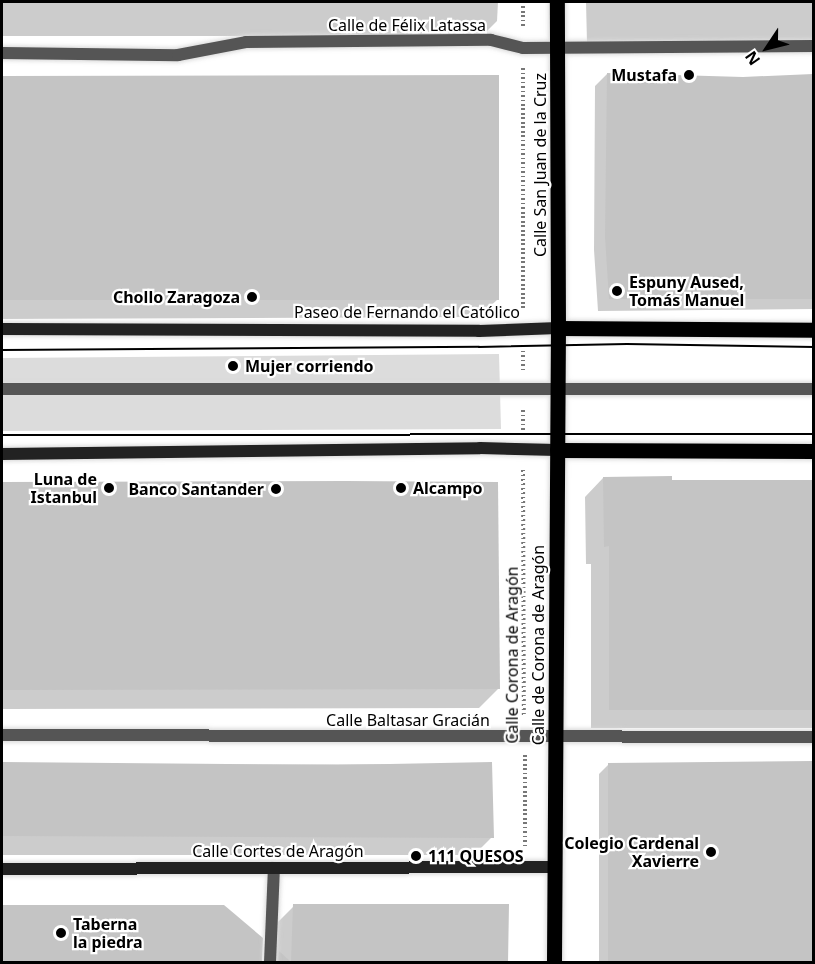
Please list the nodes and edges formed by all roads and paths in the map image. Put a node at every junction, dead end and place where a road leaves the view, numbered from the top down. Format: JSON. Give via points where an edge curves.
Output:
{"nodes":[{"id":1,"x":523,"y":2,"type":"edge"},
{"id":2,"x":557,"y":2,"type":"edge"},
{"id":3,"x":813,"y":46,"type":"edge"},
{"id":4,"x":523,"y":48,"type":"junction"},
{"id":5,"x":558,"y":48,"type":"junction"},
{"id":6,"x":2,"y":52,"type":"edge"},
{"id":7,"x":524,"y":259,"type":"dead end"},
{"id":8,"x":558,"y":328,"type":"junction"},
{"id":9,"x":2,"y":329,"type":"edge"},
{"id":10,"x":813,"y":330,"type":"edge"},
{"id":11,"x":2,"y":389,"type":"edge"},
{"id":12,"x":558,"y":389,"type":"junction"},
{"id":13,"x":813,"y":389,"type":"edge"},
{"id":14,"x":557,"y":450,"type":"junction"},
{"id":15,"x":813,"y":452,"type":"edge"},
{"id":16,"x":2,"y":454,"type":"edge"},
{"id":17,"x":523,"y":462,"type":"dead end"},
{"id":18,"x":2,"y":735,"type":"edge"},
{"id":19,"x":524,"y":736,"type":"junction"},
{"id":20,"x":556,"y":736,"type":"junction"},
{"id":21,"x":813,"y":737,"type":"edge"},
{"id":22,"x":525,"y":848,"type":"dead end"},
{"id":23,"x":556,"y":867,"type":"junction"},
{"id":24,"x":274,"y":868,"type":"junction"},
{"id":25,"x":2,"y":869,"type":"edge"},
{"id":26,"x":270,"y":963,"type":"edge"},
{"id":27,"x":554,"y":963,"type":"edge"}],
"edges":[{"from":1,"to":4,"type":"path","name":"Calle San Juan de la Cruz"},
{"from":2,"to":5,"type":"main road","name":"Calle San Juan de la Cruz"},
{"from":3,"to":5,"type":"street","name":"Calle de Félix Latassa"},
{"from":4,"to":5,"type":"street","name":"Calle de Félix Latassa"},
{"from":4,"to":6,"type":"street","name":"Calle de Félix Latassa","via":[[491,40],[246,42],[178,55]]},
{"from":4,"to":7,"type":"path","name":"Calle San Juan de la Cruz"},
{"from":5,"to":8,"type":"main road","name":"Calle San Juan de la Cruz"},
{"from":8,"to":9,"type":"main road","name":"Paseo de Fernando el Católico"},
{"from":8,"to":10,"type":"main road","name":"Paseo de Fernando el Católico"},
{"from":8,"to":12,"type":"main road","name":"Calle de Corona de Aragón"},
{"from":11,"to":12,"type":"street"},
{"from":12,"to":13,"type":"street"},
{"from":12,"to":14,"type":"main road","name":"Calle de Corona de Aragón"},
{"from":14,"to":15,"type":"main road"},
{"from":14,"to":16,"type":"main road"},
{"from":14,"to":20,"type":"main road","name":"Calle de Corona de Aragón"},
{"from":17,"to":19,"type":"path","name":"Calle Corona de Aragón"},
{"from":18,"to":19,"type":"street","name":"Calle Baltasar Gracián"},
{"from":19,"to":20,"type":"street","name":"Calle Baltasar Gracián"},
{"from":19,"to":22,"type":"path","name":"Calle Corona de Aragón"},
{"from":20,"to":21,"type":"street","name":"Calle Baltasar Gracián"},
{"from":20,"to":23,"type":"main road","name":"Calle de Corona de Aragón"},
{"from":23,"to":24,"type":"main road","name":"Calle Cortes de Aragón"},
{"from":23,"to":27,"type":"main road","name":"Calle de Corona de Aragón"},
{"from":24,"to":25,"type":"main road","name":"Calle Cortes de Aragón"},
{"from":24,"to":26,"type":"street"}]}
